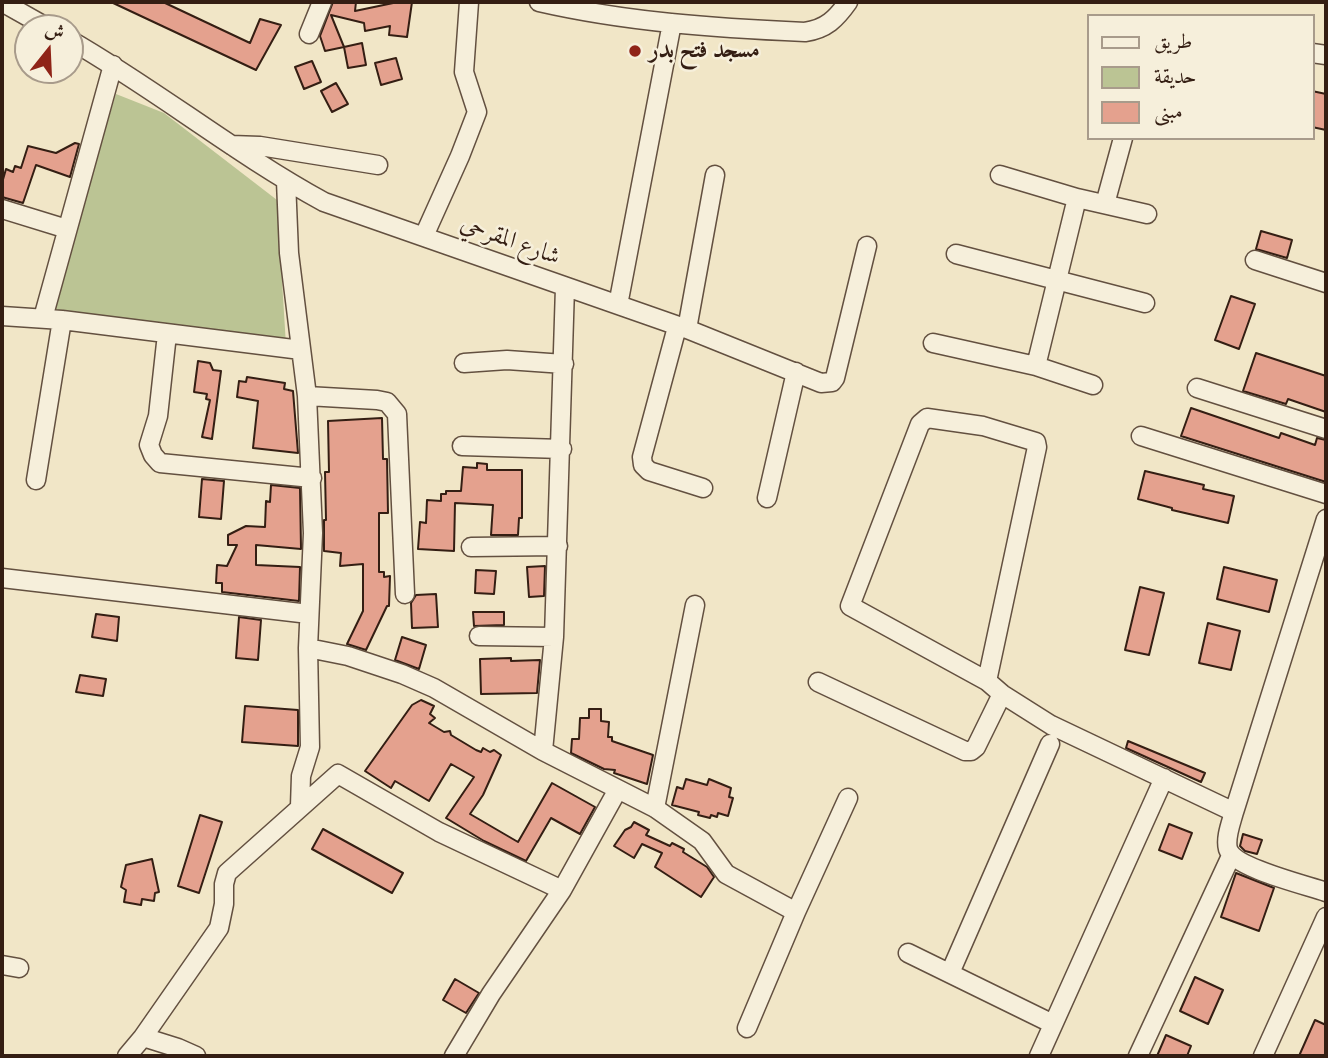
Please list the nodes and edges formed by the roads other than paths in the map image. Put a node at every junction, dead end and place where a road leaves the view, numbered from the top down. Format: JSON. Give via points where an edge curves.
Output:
{"nodes":[{"id":1,"x":2,"y":2,"type":"edge"},
{"id":2,"x":322,"y":2,"type":"edge"},
{"id":3,"x":469,"y":2,"type":"edge"},
{"id":4,"x":539,"y":2,"type":"edge"},
{"id":5,"x":848,"y":2,"type":"edge"},
{"id":6,"x":23,"y":14,"type":"edge"},
{"id":7,"x":672,"y":23,"type":"junction"},
{"id":8,"x":309,"y":34,"type":"dead end"},
{"id":9,"x":84,"y":48,"type":"edge"},
{"id":10,"x":113,"y":65,"type":"junction"},
{"id":11,"x":1122,"y":140,"type":"edge"},
{"id":12,"x":231,"y":145,"type":"junction"},
{"id":13,"x":378,"y":165,"type":"dead end"},
{"id":14,"x":715,"y":175,"type":"dead end"},
{"id":15,"x":1000,"y":175,"type":"dead end"},
{"id":16,"x":286,"y":181,"type":"junction"},
{"id":17,"x":1077,"y":198,"type":"junction"},
{"id":18,"x":1105,"y":204,"type":"junction"},
{"id":19,"x":2,"y":209,"type":"edge"},
{"id":20,"x":1147,"y":214,"type":"dead end"},
{"id":21,"x":67,"y":229,"type":"junction"},
{"id":22,"x":424,"y":236,"type":"junction"},
{"id":23,"x":867,"y":246,"type":"dead end"},
{"id":24,"x":956,"y":254,"type":"dead end"},
{"id":25,"x":1255,"y":260,"type":"dead end"},
{"id":26,"x":1056,"y":279,"type":"junction"},
{"id":27,"x":1326,"y":283,"type":"edge"},
{"id":28,"x":565,"y":287,"type":"junction"},
{"id":29,"x":1144,"y":303,"type":"dead end"},
{"id":30,"x":618,"y":305,"type":"junction"},
{"id":31,"x":2,"y":316,"type":"edge"},
{"id":32,"x":43,"y":318,"type":"junction"},
{"id":33,"x":62,"y":320,"type":"junction"},
{"id":34,"x":682,"y":328,"type":"junction"},
{"id":35,"x":167,"y":334,"type":"junction"},
{"id":36,"x":933,"y":343,"type":"dead end"},
{"id":37,"x":301,"y":350,"type":"junction"},
{"id":38,"x":464,"y":363,"type":"dead end"},
{"id":39,"x":564,"y":364,"type":"junction"},
{"id":40,"x":1035,"y":366,"type":"junction"},
{"id":41,"x":796,"y":372,"type":"junction"},
{"id":42,"x":1093,"y":385,"type":"dead end"},
{"id":43,"x":1197,"y":388,"type":"dead end"},
{"id":44,"x":307,"y":396,"type":"junction"},
{"id":45,"x":1326,"y":429,"type":"edge"},
{"id":46,"x":1141,"y":436,"type":"dead end"},
{"id":47,"x":462,"y":446,"type":"dead end"},
{"id":48,"x":562,"y":449,"type":"junction"},
{"id":49,"x":312,"y":478,"type":"junction"},
{"id":50,"x":36,"y":480,"type":"dead end"},
{"id":51,"x":704,"y":488,"type":"dead end"},
{"id":52,"x":1326,"y":494,"type":"edge"},
{"id":53,"x":767,"y":498,"type":"dead end"},
{"id":54,"x":1326,"y":519,"type":"edge"},
{"id":55,"x":558,"y":545,"type":"junction"},
{"id":56,"x":471,"y":547,"type":"dead end"},
{"id":57,"x":2,"y":578,"type":"edge"},
{"id":58,"x":405,"y":594,"type":"dead end"},
{"id":59,"x":695,"y":605,"type":"dead end"},
{"id":60,"x":309,"y":614,"type":"junction"},
{"id":61,"x":479,"y":636,"type":"dead end"},
{"id":62,"x":554,"y":637,"type":"junction"},
{"id":63,"x":308,"y":648,"type":"junction"},
{"id":64,"x":987,"y":681,"type":"junction"},
{"id":65,"x":818,"y":682,"type":"dead end"},
{"id":66,"x":1002,"y":694,"type":"junction"},
{"id":67,"x":1050,"y":744,"type":"dead end"},
{"id":68,"x":543,"y":751,"type":"junction"},
{"id":69,"x":1164,"y":779,"type":"junction"},
{"id":70,"x":617,"y":791,"type":"junction"},
{"id":71,"x":848,"y":798,"type":"dead end"},
{"id":72,"x":300,"y":806,"type":"junction"},
{"id":73,"x":655,"y":808,"type":"junction"},
{"id":74,"x":1234,"y":812,"type":"junction"},
{"id":75,"x":1231,"y":856,"type":"junction"},
{"id":76,"x":562,"y":890,"type":"junction"},
{"id":77,"x":1326,"y":892,"type":"edge"},
{"id":78,"x":796,"y":912,"type":"junction"},
{"id":79,"x":1326,"y":917,"type":"edge"},
{"id":80,"x":908,"y":953,"type":"dead end"},
{"id":81,"x":950,"y":973,"type":"junction"},
{"id":82,"x":1053,"y":1024,"type":"junction"},
{"id":83,"x":747,"y":1028,"type":"dead end"},
{"id":84,"x":143,"y":1037,"type":"junction"},
{"id":85,"x":127,"y":1056,"type":"edge"},
{"id":86,"x":196,"y":1056,"type":"edge"},
{"id":87,"x":454,"y":1056,"type":"edge"},
{"id":88,"x":1039,"y":1056,"type":"edge"},
{"id":89,"x":1138,"y":1056,"type":"edge"},
{"id":90,"x":1263,"y":1056,"type":"edge"}],
"edges":[{"from":1,"to":6,"type":"street"},
{"from":2,"to":8,"type":"street"},
{"from":3,"to":22,"type":"street","via":[[464,72],[477,112]]},
{"from":4,"to":7,"type":"street"},
{"from":5,"to":7,"type":"street","via":[[830,24],[805,32]]},
{"from":7,"to":30,"type":"street"},
{"from":9,"to":10,"type":"street","name":"شارع المقرحي"},
{"from":10,"to":12,"type":"street","name":"شارع المقرحي"},
{"from":10,"to":21,"type":"street"},
{"from":11,"to":18,"type":"street"},
{"from":12,"to":13,"type":"street"},
{"from":12,"to":16,"type":"street","name":"شارع المقرحي"},
{"from":14,"to":34,"type":"street"},
{"from":15,"to":17,"type":"street"},
{"from":16,"to":22,"type":"street","name":"شارع المقرحي","via":[[324,202]]},
{"from":16,"to":37,"type":"street"},
{"from":17,"to":18,"type":"street"},
{"from":17,"to":26,"type":"street"},
{"from":18,"to":20,"type":"street"},
{"from":19,"to":21,"type":"street"},
{"from":21,"to":32,"type":"street"},
{"from":22,"to":28,"type":"street","name":"شارع المقرحي"},
{"from":23,"to":41,"type":"street","via":[[835,378],[821,383]]},
{"from":24,"to":26,"type":"street"},
{"from":25,"to":27,"type":"street"},
{"from":26,"to":29,"type":"street"},
{"from":26,"to":40,"type":"street"},
{"from":28,"to":30,"type":"street"},
{"from":28,"to":39,"type":"street","name":"شارع المقرحي"},
{"from":30,"to":34,"type":"street"},
{"from":31,"to":32,"type":"street"},
{"from":32,"to":33,"type":"street"},
{"from":33,"to":35,"type":"street"},
{"from":33,"to":50,"type":"street"},
{"from":34,"to":41,"type":"street"},
{"from":34,"to":51,"type":"street","via":[[643,465]]},
{"from":35,"to":37,"type":"street"},
{"from":35,"to":49,"type":"street","via":[[158,416],[149,445],[160,463]]},
{"from":36,"to":40,"type":"street"},
{"from":37,"to":44,"type":"street"},
{"from":38,"to":39,"type":"street"},
{"from":39,"to":48,"type":"street","name":"شارع المقرحي"},
{"from":40,"to":42,"type":"street"},
{"from":41,"to":53,"type":"street"},
{"from":43,"to":45,"type":"street"},
{"from":44,"to":49,"type":"street"},
{"from":44,"to":58,"type":"street","via":[[377,400],[387,402],[397,414]]},
{"from":46,"to":52,"type":"street"},
{"from":47,"to":48,"type":"street"},
{"from":48,"to":55,"type":"street","name":"شارع المقرحي"},
{"from":49,"to":60,"type":"street"},
{"from":54,"to":74,"type":"street"},
{"from":55,"to":56,"type":"street"},
{"from":55,"to":62,"type":"street","name":"شارع المقرحي"},
{"from":57,"to":60,"type":"street"},
{"from":59,"to":73,"type":"street"},
{"from":60,"to":63,"type":"street"},
{"from":61,"to":62,"type":"street"},
{"from":62,"to":68,"type":"street","name":"شارع المقرحي"},
{"from":63,"to":68,"type":"street","via":[[348,656],[434,688]]},
{"from":63,"to":72,"type":"street","via":[[310,747],[301,776]]},
{"from":64,"to":64,"type":"street","via":[[850,606],[920,424],[928,418],[983,426],[1036,442]]},
{"from":64,"to":66,"type":"street"},
{"from":65,"to":66,"type":"street","via":[[965,751],[976,747]]},
{"from":66,"to":69,"type":"street","via":[[1051,725]]},
{"from":67,"to":81,"type":"street"},
{"from":68,"to":70,"type":"street"},
{"from":69,"to":74,"type":"street"},
{"from":69,"to":82,"type":"street"},
{"from":70,"to":73,"type":"street"},
{"from":70,"to":76,"type":"street"},
{"from":71,"to":78,"type":"street"},
{"from":72,"to":76,"type":"street","via":[[338,774],[439,832]]},
{"from":72,"to":84,"type":"street","via":[[227,873],[219,928]]},
{"from":73,"to":78,"type":"street","via":[[702,841],[726,874]]},
{"from":74,"to":75,"type":"street","via":[[1227,846]]},
{"from":75,"to":77,"type":"street","via":[[1250,867]]},
{"from":75,"to":89,"type":"street"},
{"from":76,"to":87,"type":"street"},
{"from":78,"to":83,"type":"street"},
{"from":79,"to":90,"type":"street"},
{"from":80,"to":81,"type":"street"},
{"from":81,"to":82,"type":"street"},
{"from":82,"to":88,"type":"street"},
{"from":84,"to":85,"type":"street"},
{"from":84,"to":86,"type":"street"}]}
